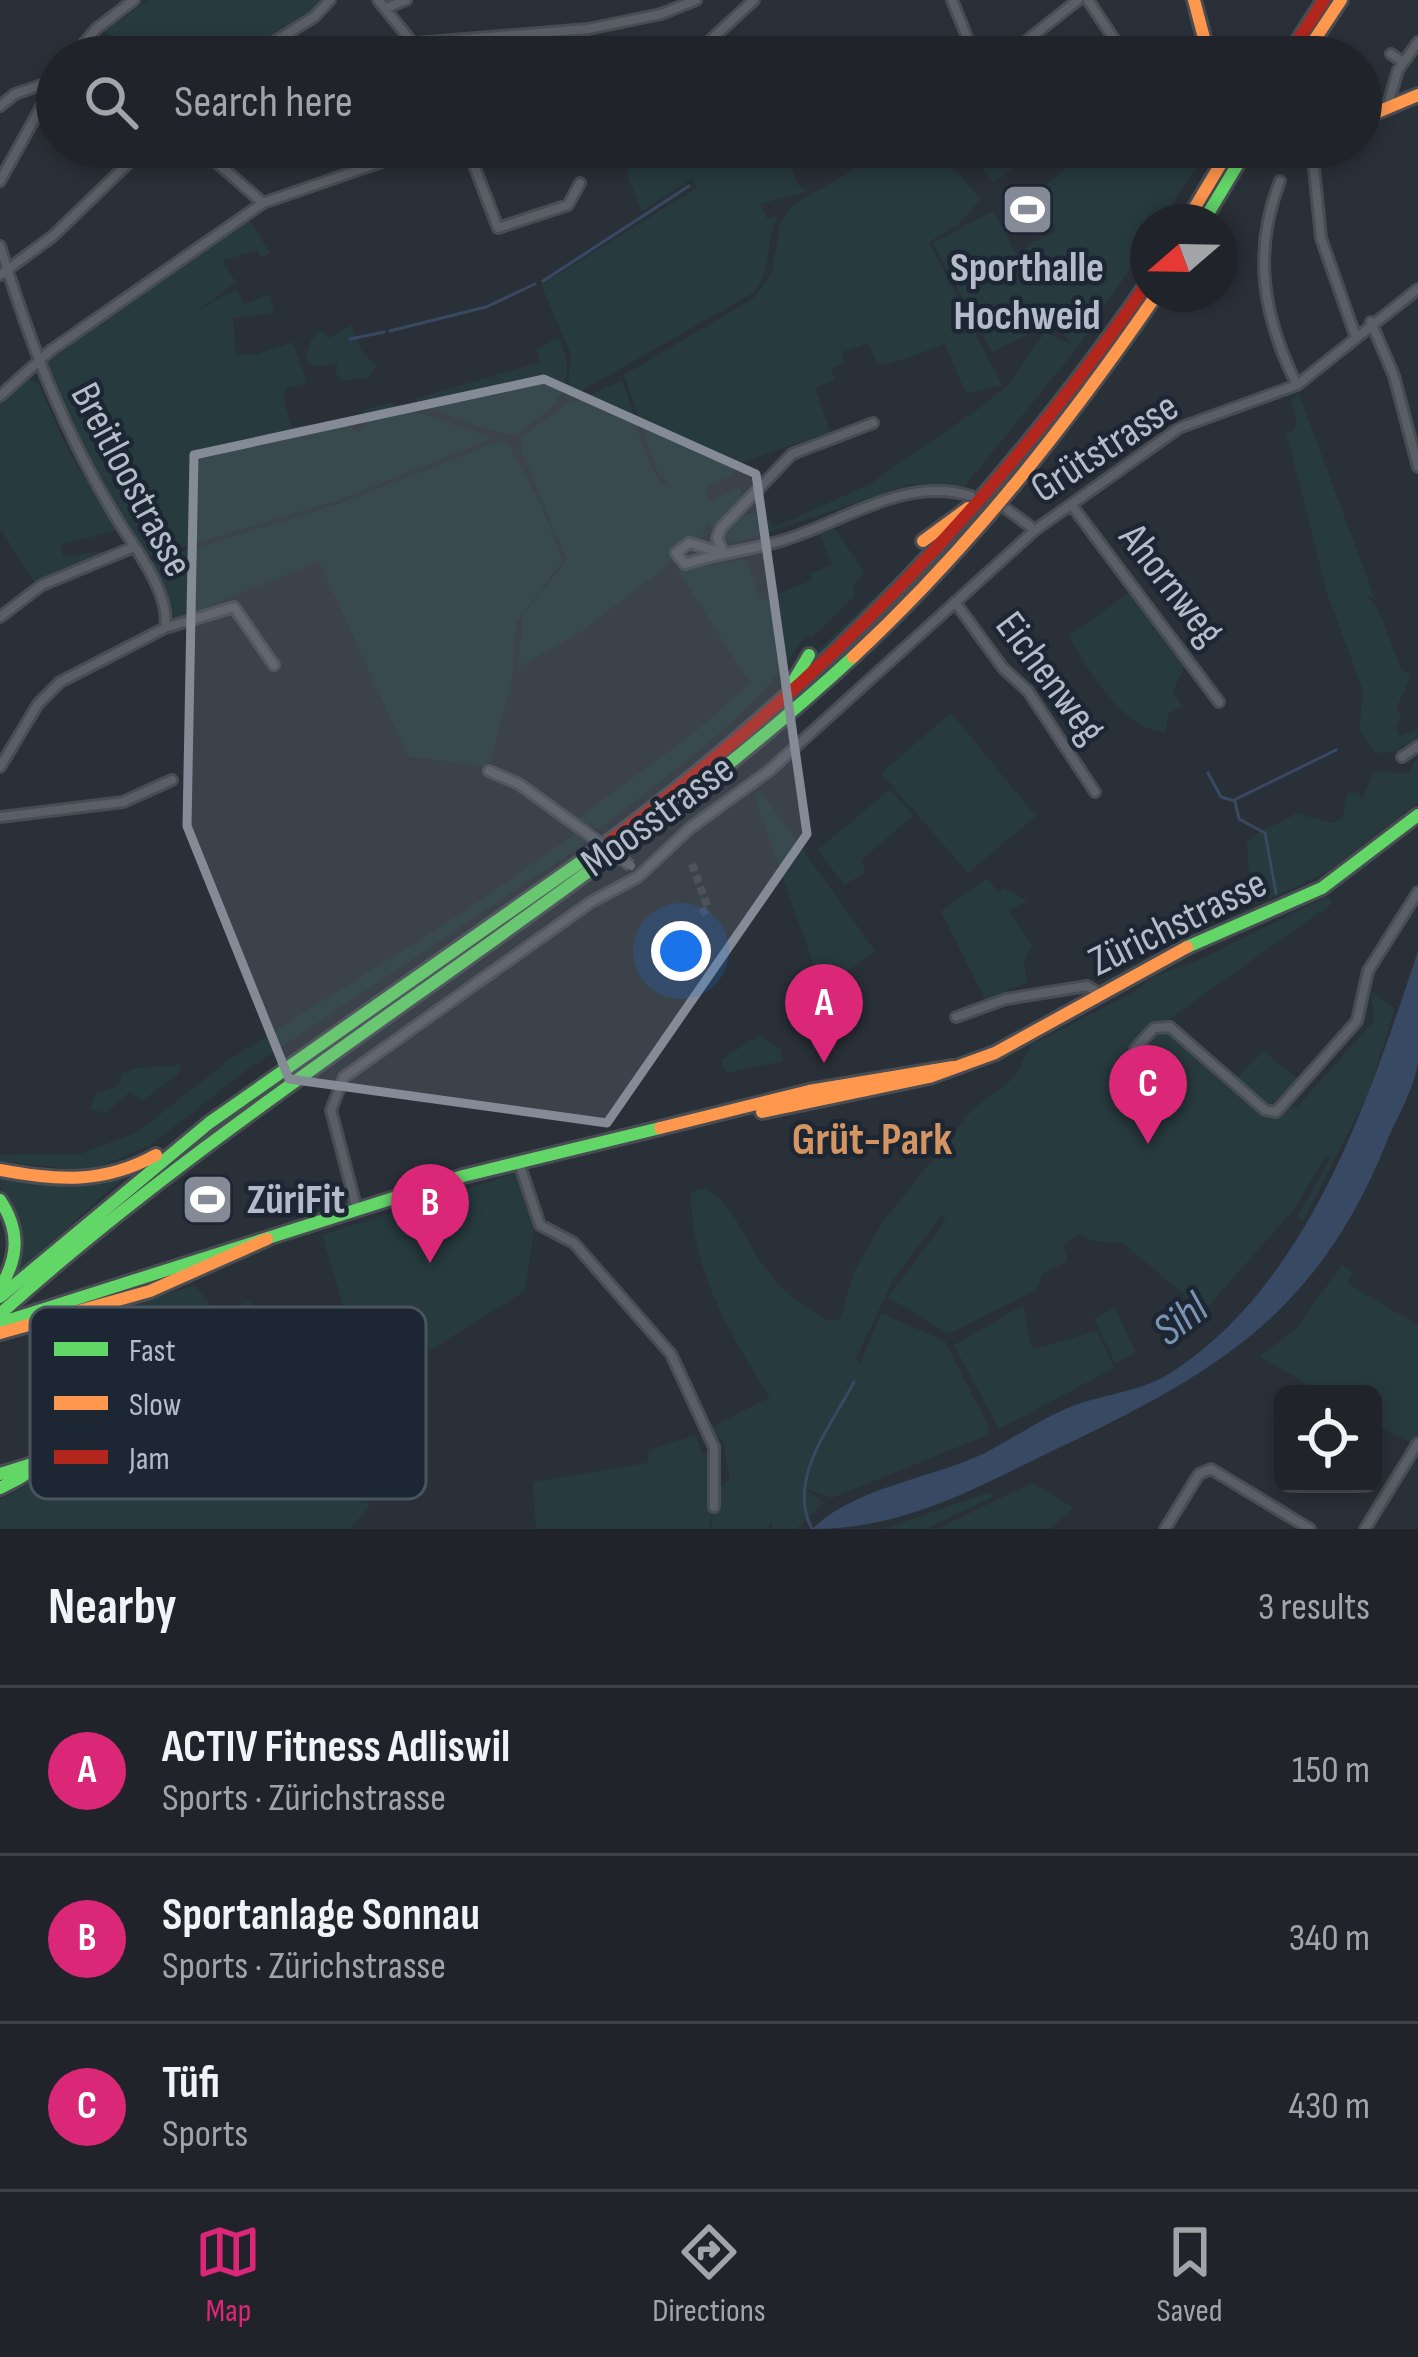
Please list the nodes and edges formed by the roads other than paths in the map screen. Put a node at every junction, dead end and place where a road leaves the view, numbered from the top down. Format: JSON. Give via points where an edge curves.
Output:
{"nodes":[{"id":1,"x":134,"y":0,"type":"edge"},
{"id":2,"x":330,"y":0,"type":"edge"},
{"id":3,"x":406,"y":0,"type":"edge"},
{"id":4,"x":695,"y":0,"type":"edge"},
{"id":5,"x":754,"y":0,"type":"edge"},
{"id":6,"x":954,"y":0,"type":"edge"},
{"id":7,"x":1078,"y":0,"type":"edge"},
{"id":8,"x":1088,"y":0,"type":"edge"},
{"id":9,"x":1194,"y":0,"type":"edge"},
{"id":10,"x":1324,"y":0,"type":"edge"},
{"id":11,"x":1341,"y":0,"type":"edge"},
{"id":12,"x":382,"y":4,"type":"edge"},
{"id":13,"x":92,"y":36,"type":"edge"},
{"id":14,"x":284,"y":36,"type":"edge"},
{"id":15,"x":410,"y":36,"type":"edge"},
{"id":16,"x":502,"y":36,"type":"edge"},
{"id":17,"x":715,"y":36,"type":"edge"},
{"id":18,"x":967,"y":36,"type":"edge"},
{"id":19,"x":1033,"y":36,"type":"edge"},
{"id":20,"x":1112,"y":36,"type":"edge"},
{"id":21,"x":1203,"y":36,"type":"edge"},
{"id":22,"x":1301,"y":36,"type":"edge"},
{"id":23,"x":1317,"y":36,"type":"edge"},
{"id":24,"x":1418,"y":42,"type":"edge"},
{"id":25,"x":1390,"y":54,"type":"dead end"},
{"id":26,"x":1403,"y":62,"type":"junction"},
{"id":27,"x":36,"y":86,"type":"edge"},
{"id":28,"x":1418,"y":95,"type":"edge"},
{"id":29,"x":0,"y":106,"type":"edge"},
{"id":30,"x":1387,"y":107,"type":"junction"},
{"id":31,"x":1382,"y":109,"type":"edge"},
{"id":32,"x":36,"y":115,"type":"edge"},
{"id":33,"x":123,"y":168,"type":"edge"},
{"id":34,"x":223,"y":168,"type":"edge"},
{"id":35,"x":363,"y":168,"type":"edge"},
{"id":36,"x":474,"y":168,"type":"edge"},
{"id":37,"x":1218,"y":168,"type":"edge"},
{"id":38,"x":1235,"y":168,"type":"edge"},
{"id":39,"x":1314,"y":168,"type":"dead end"},
{"id":40,"x":0,"y":181,"type":"edge"},
{"id":41,"x":1280,"y":181,"type":"dead end"},
{"id":42,"x":580,"y":183,"type":"dead end"},
{"id":43,"x":263,"y":202,"type":"junction"},
{"id":44,"x":1197,"y":204,"type":"edge"},
{"id":45,"x":1214,"y":204,"type":"edge"},
{"id":46,"x":0,"y":246,"type":"edge"},
{"id":47,"x":4,"y":273,"type":"edge"},
{"id":48,"x":1418,"y":289,"type":"edge"},
{"id":49,"x":1130,"y":306,"type":"edge"},
{"id":50,"x":1144,"y":312,"type":"edge"},
{"id":51,"x":1371,"y":322,"type":"junction"},
{"id":52,"x":1355,"y":334,"type":"junction"},
{"id":53,"x":38,"y":361,"type":"junction"},
{"id":54,"x":1297,"y":385,"type":"junction"},
{"id":55,"x":0,"y":396,"type":"edge"},
{"id":56,"x":873,"y":423,"type":"dead end"},
{"id":57,"x":1418,"y":467,"type":"edge"},
{"id":58,"x":1000,"y":481,"type":"junction"},
{"id":59,"x":970,"y":496,"type":"dead end"},
{"id":60,"x":1072,"y":507,"type":"junction"},
{"id":61,"x":1008,"y":510,"type":"dead end"},
{"id":62,"x":1035,"y":530,"type":"junction"},
{"id":63,"x":923,"y":541,"type":"dead end"},
{"id":64,"x":134,"y":547,"type":"junction"},
{"id":65,"x":724,"y":553,"type":"junction"},
{"id":66,"x":955,"y":602,"type":"junction"},
{"id":67,"x":0,"y":616,"type":"edge"},
{"id":68,"x":165,"y":628,"type":"junction"},
{"id":69,"x":809,"y":655,"type":"dead end"},
{"id":70,"x":274,"y":665,"type":"dead end"},
{"id":71,"x":1219,"y":702,"type":"dead end"},
{"id":72,"x":773,"y":711,"type":"junction"},
{"id":73,"x":1418,"y":746,"type":"edge"},
{"id":74,"x":1402,"y":757,"type":"dead end"},
{"id":75,"x":0,"y":767,"type":"edge"},
{"id":76,"x":489,"y":771,"type":"dead end"},
{"id":77,"x":172,"y":780,"type":"dead end"},
{"id":78,"x":1095,"y":792,"type":"dead end"},
{"id":79,"x":1418,"y":815,"type":"edge"},
{"id":80,"x":0,"y":817,"type":"edge"},
{"id":81,"x":632,"y":866,"type":"dead end"},
{"id":82,"x":1418,"y":892,"type":"edge"},
{"id":83,"x":1102,"y":995,"type":"junction"},
{"id":84,"x":956,"y":1017,"type":"dead end"},
{"id":85,"x":1135,"y":1049,"type":"dead end"},
{"id":86,"x":211,"y":1122,"type":"junction"},
{"id":87,"x":518,"y":1162,"type":"junction"},
{"id":88,"x":0,"y":1171,"type":"edge"},
{"id":89,"x":0,"y":1200,"type":"edge"},
{"id":90,"x":357,"y":1210,"type":"junction"},
{"id":91,"x":0,"y":1293,"type":"edge"},
{"id":92,"x":86,"y":1305,"type":"junction"},
{"id":93,"x":74,"y":1307,"type":"edge"},
{"id":94,"x":80,"y":1307,"type":"edge"},
{"id":95,"x":30,"y":1314,"type":"edge"},
{"id":96,"x":0,"y":1319,"type":"edge"},
{"id":97,"x":30,"y":1323,"type":"edge"},
{"id":98,"x":0,"y":1333,"type":"edge"},
{"id":99,"x":1418,"y":1443,"type":"edge"},
{"id":100,"x":30,"y":1464,"type":"edge"},
{"id":101,"x":30,"y":1469,"type":"edge"},
{"id":102,"x":0,"y":1474,"type":"edge"},
{"id":103,"x":0,"y":1488,"type":"edge"},
{"id":104,"x":715,"y":1508,"type":"dead end"},
{"id":105,"x":1165,"y":1529,"type":"edge"},
{"id":106,"x":1310,"y":1529,"type":"edge"},
{"id":107,"x":1365,"y":1529,"type":"edge"}],
"edges":[{"from":1,"to":13,"type":"street"},
{"from":2,"to":14,"type":"street"},
{"from":3,"to":12,"type":"street"},
{"from":4,"to":16,"type":"street","via":[[588,29]]},
{"from":5,"to":17,"type":"street"},
{"from":6,"to":18,"type":"street"},
{"from":7,"to":19,"type":"street"},
{"from":8,"to":20,"type":"street"},
{"from":9,"to":21,"type":"main road"},
{"from":10,"to":22,"type":"main road"},
{"from":11,"to":23,"type":"main road"},
{"from":12,"to":15,"type":"street"},
{"from":24,"to":26,"type":"street"},
{"from":25,"to":26,"type":"street"},
{"from":26,"to":30,"type":"street"},
{"from":27,"to":29,"type":"street"},
{"from":28,"to":30,"type":"main road"},
{"from":30,"to":31,"type":"main road"},
{"from":32,"to":40,"type":"street"},
{"from":33,"to":47,"type":"street"},
{"from":34,"to":43,"type":"street"},
{"from":35,"to":43,"type":"street"},
{"from":36,"to":42,"type":"street","via":[[498,228],[568,205]]},
{"from":37,"to":44,"type":"main road"},
{"from":38,"to":45,"type":"main road"},
{"from":39,"to":52,"type":"street","via":[[1321,238]]},
{"from":41,"to":54,"type":"street","via":[[1260,266]]},
{"from":43,"to":53,"type":"street"},
{"from":46,"to":47,"type":"street","name":"Breitloostrasse"},
{"from":47,"to":53,"type":"street","name":"Breitloostrasse"},
{"from":48,"to":51,"type":"street","name":"Grütstrasse"},
{"from":49,"to":58,"type":"main road"},
{"from":50,"to":96,"type":"main road","via":[[986,520],[779,724],[635,838],[225,1126]]},
{"from":51,"to":52,"type":"street","name":"Grütstrasse"},
{"from":51,"to":57,"type":"street"},
{"from":52,"to":54,"type":"street","name":"Grütstrasse"},
{"from":53,"to":55,"type":"street"},
{"from":53,"to":64,"type":"street","name":"Breitloostrasse","via":[[77,455]]},
{"from":54,"to":60,"type":"street","name":"Grütstrasse","via":[[1179,428]]},
{"from":56,"to":65,"type":"street","via":[[792,454],[722,528]]},
{"from":58,"to":63,"type":"main road"},
{"from":58,"to":72,"type":"main road"},
{"from":59,"to":65,"type":"street","name":"Grütstrasse","via":[[905,493],[789,539]]},
{"from":60,"to":62,"type":"street","name":"Grütstrasse"},
{"from":60,"to":71,"type":"street","name":"Ahornweg"},
{"from":61,"to":62,"type":"street","name":"Grütstrasse"},
{"from":62,"to":66,"type":"street","name":"Moosstrasse"},
{"from":64,"to":67,"type":"street","via":[[42,585]]},
{"from":64,"to":68,"type":"street","name":"Breitloostrasse","via":[[165,609]]},
{"from":65,"to":65,"type":"street","name":"Grütstrasse","via":[[689,543],[676,554],[685,564]]},
{"from":66,"to":78,"type":"street","name":"Eichenweg"},
{"from":66,"to":90,"type":"street","name":"Moosstrasse","via":[[638,877],[340,1080],[331,1109]]},
{"from":68,"to":70,"type":"street","name":"Breitloostrasse","via":[[234,607]]},
{"from":68,"to":75,"type":"street","name":"Breitloostrasse","via":[[60,682]]},
{"from":69,"to":72,"type":"main road"},
{"from":72,"to":86,"type":"main road","via":[[588,857]]},
{"from":73,"to":74,"type":"street"},
{"from":76,"to":81,"type":"street","bridge":true},
{"from":77,"to":80,"type":"street","via":[[123,802]]},
{"from":79,"to":83,"type":"main road","name":"Zürichstrasse","via":[[1322,888],[1172,953]]},
{"from":82,"to":85,"type":"street","via":[[1368,971],[1357,1021],[1276,1112],[1170,1027],[1154,1028]]},
{"from":83,"to":84,"type":"street","via":[[1088,986]]},
{"from":83,"to":87,"type":"main road","name":"Zürichstrasse","via":[[1024,1039],[953,1066]]},
{"from":86,"to":88,"type":"main road","via":[[104,1179],[63,1182]]},
{"from":86,"to":91,"type":"main road"},
{"from":87,"to":90,"type":"main road","name":"Zürichstrasse"},
{"from":87,"to":104,"type":"street","via":[[540,1225],[578,1247],[675,1360],[713,1447]]},
{"from":89,"to":91,"type":"main road","via":[[17,1242]]},
{"from":90,"to":92,"type":"main road","name":"Zürichstrasse"},
{"from":92,"to":93,"type":"main road"},
{"from":92,"to":94,"type":"main road"},
{"from":95,"to":96,"type":"main road"},
{"from":97,"to":98,"type":"main road"},
{"from":99,"to":107,"type":"street"},
{"from":100,"to":102,"type":"main road"},
{"from":101,"to":103,"type":"main road"},
{"from":105,"to":106,"type":"street","via":[[1211,1468]]}]}
